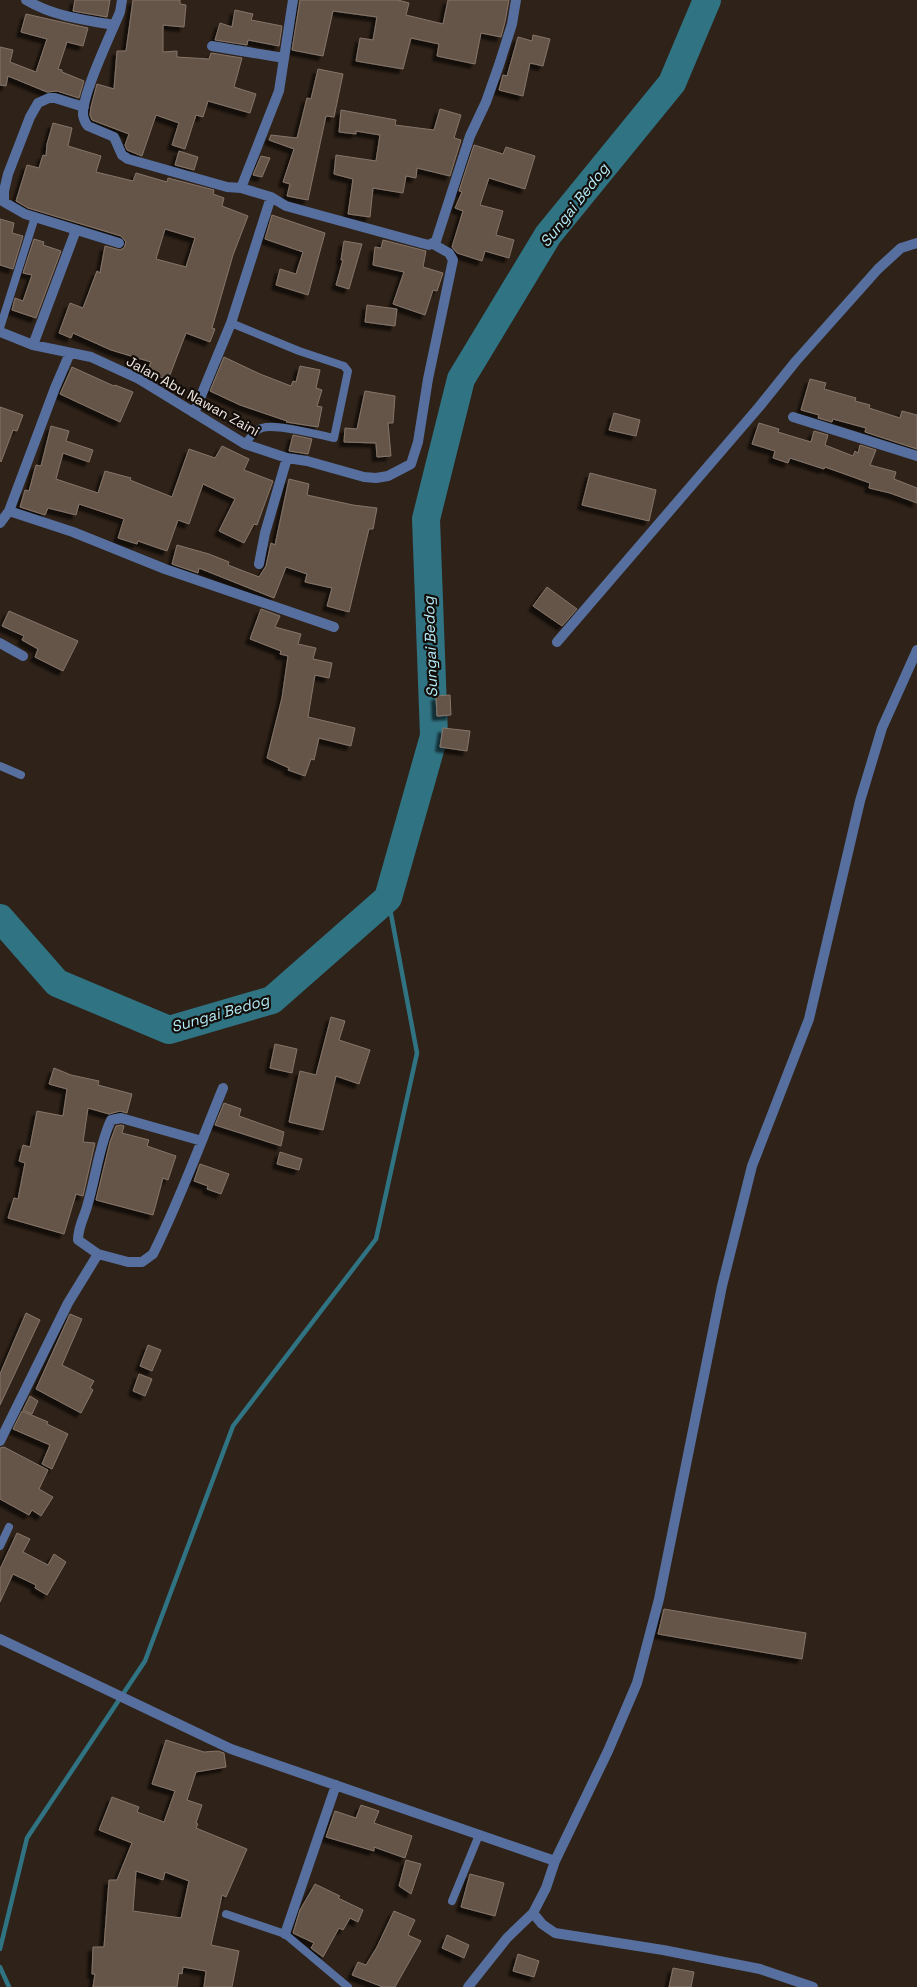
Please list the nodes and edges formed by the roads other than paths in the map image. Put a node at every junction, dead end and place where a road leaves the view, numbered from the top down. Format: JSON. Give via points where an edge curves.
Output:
{"nodes":[{"id":1,"x":26,"y":0,"type":"edge"},
{"id":2,"x":122,"y":0,"type":"edge"},
{"id":3,"x":293,"y":0,"type":"edge"},
{"id":4,"x":516,"y":0,"type":"edge"},
{"id":5,"x":114,"y":25,"type":"junction"},
{"id":6,"x":212,"y":46,"type":"dead end"},
{"id":7,"x":284,"y":58,"type":"junction"},
{"id":8,"x":84,"y":107,"type":"junction"},
{"id":9,"x":241,"y":188,"type":"junction"},
{"id":10,"x":2,"y":190,"type":"edge"},
{"id":11,"x":271,"y":197,"type":"junction"},
{"id":12,"x":35,"y":217,"type":"junction"},
{"id":13,"x":76,"y":230,"type":"junction"},
{"id":14,"x":119,"y":243,"type":"dead end"},
{"id":15,"x":917,"y":243,"type":"edge"},
{"id":16,"x":433,"y":244,"type":"junction"},
{"id":17,"x":231,"y":323,"type":"junction"},
{"id":18,"x":0,"y":328,"type":"edge"},
{"id":19,"x":0,"y":332,"type":"edge"},
{"id":20,"x":33,"y":345,"type":"junction"},
{"id":21,"x":70,"y":353,"type":"junction"},
{"id":22,"x":194,"y":413,"type":"junction"},
{"id":23,"x":793,"y":417,"type":"dead end"},
{"id":24,"x":245,"y":444,"type":"junction"},
{"id":25,"x":917,"y":456,"type":"edge"},
{"id":26,"x":287,"y":458,"type":"junction"},
{"id":27,"x":9,"y":511,"type":"junction"},
{"id":28,"x":0,"y":523,"type":"edge"},
{"id":29,"x":259,"y":564,"type":"dead end"},
{"id":30,"x":334,"y":627,"type":"dead end"},
{"id":31,"x":557,"y":642,"type":"dead end"},
{"id":32,"x":0,"y":643,"type":"edge"},
{"id":33,"x":917,"y":650,"type":"edge"},
{"id":34,"x":23,"y":656,"type":"dead end"},
{"id":35,"x":0,"y":766,"type":"edge"},
{"id":36,"x":21,"y":775,"type":"dead end"},
{"id":37,"x":223,"y":1088,"type":"dead end"},
{"id":38,"x":202,"y":1142,"type":"junction"},
{"id":39,"x":98,"y":1254,"type":"junction"},
{"id":40,"x":0,"y":1440,"type":"edge"},
{"id":41,"x":9,"y":1527,"type":"dead end"},
{"id":42,"x":0,"y":1546,"type":"edge"},
{"id":43,"x":0,"y":1639,"type":"edge"},
{"id":44,"x":336,"y":1785,"type":"junction"},
{"id":45,"x":479,"y":1835,"type":"junction"},
{"id":46,"x":555,"y":1861,"type":"junction"},
{"id":47,"x":452,"y":1901,"type":"dead end"},
{"id":48,"x":533,"y":1913,"type":"junction"},
{"id":49,"x":226,"y":1914,"type":"dead end"},
{"id":50,"x":285,"y":1934,"type":"junction"},
{"id":51,"x":803,"y":1986,"type":"edge"},
{"id":52,"x":348,"y":1987,"type":"edge"},
{"id":53,"x":468,"y":1987,"type":"edge"},
{"id":54,"x":813,"y":1987,"type":"edge"}],
"edges":[{"from":1,"to":5,"type":"street","via":[[66,16]]},
{"from":2,"to":5,"type":"street"},
{"from":3,"to":7,"type":"street"},
{"from":4,"to":16,"type":"street","via":[[499,65],[470,136]]},
{"from":5,"to":8,"type":"street"},
{"from":6,"to":7,"type":"street"},
{"from":7,"to":9,"type":"street","via":[[279,91]]},
{"from":8,"to":9,"type":"street","via":[[88,126],[114,137],[122,155],[128,159],[227,187]]},
{"from":8,"to":10,"type":"street","via":[[55,98],[38,103]]},
{"from":9,"to":11,"type":"street"},
{"from":10,"to":12,"type":"street","via":[[4,202]]},
{"from":11,"to":16,"type":"street","via":[[286,206]]},
{"from":11,"to":17,"type":"street"},
{"from":12,"to":13,"type":"street"},
{"from":12,"to":18,"type":"lane"},
{"from":13,"to":14,"type":"street"},
{"from":13,"to":20,"type":"street"},
{"from":15,"to":31,"type":"street","via":[[900,248],[878,269],[796,360]]},
{"from":16,"to":26,"type":"street","name":"Jalan Abu Nawan Zaini","via":[[449,252],[453,260],[411,464],[388,476],[376,478]]},
{"from":17,"to":22,"type":"street"},
{"from":17,"to":24,"type":"lane","via":[[344,366],[348,371],[334,438],[264,427]]},
{"from":19,"to":20,"type":"street","name":"Jalan Abu Nawan Zaini"},
{"from":20,"to":21,"type":"street","name":"Jalan Abu Nawan Zaini"},
{"from":21,"to":22,"type":"street","name":"Jalan Abu Nawan Zaini","via":[[91,357],[139,379]]},
{"from":21,"to":27,"type":"street"},
{"from":22,"to":24,"type":"street","name":"Jalan Abu Nawan Zaini"},
{"from":23,"to":25,"type":"street"},
{"from":24,"to":26,"type":"street","name":"Jalan Abu Nawan Zaini"},
{"from":26,"to":29,"type":"street"},
{"from":27,"to":28,"type":"street"},
{"from":27,"to":30,"type":"street"},
{"from":32,"to":34,"type":"street"},
{"from":33,"to":46,"type":"street","via":[[882,728],[860,801],[808,1019],[752,1166],[720,1295],[659,1599],[637,1683],[608,1752]]},
{"from":35,"to":36,"type":"lane"},
{"from":37,"to":38,"type":"street"},
{"from":38,"to":39,"type":"street","via":[[153,1254],[142,1262],[128,1262]]},
{"from":38,"to":39,"type":"street","via":[[121,1118],[111,1120],[88,1206],[78,1230],[78,1240]]},
{"from":39,"to":40,"type":"street","via":[[68,1303]]},
{"from":41,"to":42,"type":"lane"},
{"from":43,"to":44,"type":"street","via":[[231,1749]]},
{"from":44,"to":45,"type":"street"},
{"from":44,"to":50,"type":"street"},
{"from":45,"to":46,"type":"street"},
{"from":45,"to":47,"type":"lane"},
{"from":46,"to":48,"type":"street"},
{"from":48,"to":51,"type":"street","via":[[555,1934],[760,1969]]},
{"from":48,"to":53,"type":"street","via":[[507,1938]]},
{"from":49,"to":50,"type":"lane"},
{"from":50,"to":52,"type":"lane"},
{"from":51,"to":54,"type":"street"}]}
